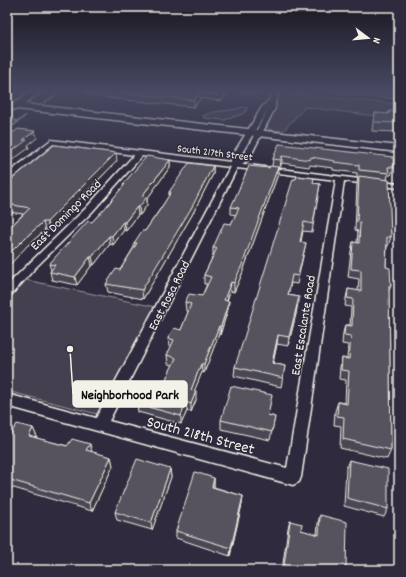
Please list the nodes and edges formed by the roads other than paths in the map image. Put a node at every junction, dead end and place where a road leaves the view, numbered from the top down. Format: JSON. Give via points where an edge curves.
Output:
{"nodes":[{"id":1,"x":112,"y":119,"type":"edge"},
{"id":2,"x":264,"y":119,"type":"edge"},
{"id":3,"x":254,"y":133,"type":"junction"},
{"id":4,"x":399,"y":149,"type":"edge"},
{"id":5,"x":140,"y":153,"type":"junction"},
{"id":6,"x":235,"y":165,"type":"junction"},
{"id":7,"x":7,"y":178,"type":"edge"},
{"id":8,"x":340,"y":178,"type":"junction"},
{"id":9,"x":399,"y":186,"type":"edge"},
{"id":10,"x":7,"y":292,"type":"edge"},
{"id":11,"x":8,"y":402,"type":"edge"},
{"id":12,"x":100,"y":425,"type":"junction"},
{"id":13,"x":293,"y":477,"type":"joint"}],
"edges":[{"from":1,"to":3,"type":"street"},
{"from":2,"to":3,"type":"street","name":"East Rosa Road"},
{"from":3,"to":4,"type":"street"},
{"from":3,"to":6,"type":"street","name":"East Rosa Road","via":[[245,160]]},
{"from":5,"to":6,"type":"street","name":"South 217th Street"},
{"from":5,"to":7,"type":"street","name":"South 217th Street","via":[[52,142]]},
{"from":5,"to":10,"type":"street","name":"East Domingo Road","via":[[89,210],[32,264]]},
{"from":6,"to":8,"type":"street","name":"South 217th Street"},
{"from":6,"to":12,"type":"street","name":"East Rosa Road"},
{"from":8,"to":9,"type":"street","name":"South 217th Street"},
{"from":8,"to":13,"type":"street","name":"East Escalante Road"},
{"from":11,"to":12,"type":"street","name":"South 218th Street"},
{"from":12,"to":13,"type":"street","name":"South 218th Street"}]}
